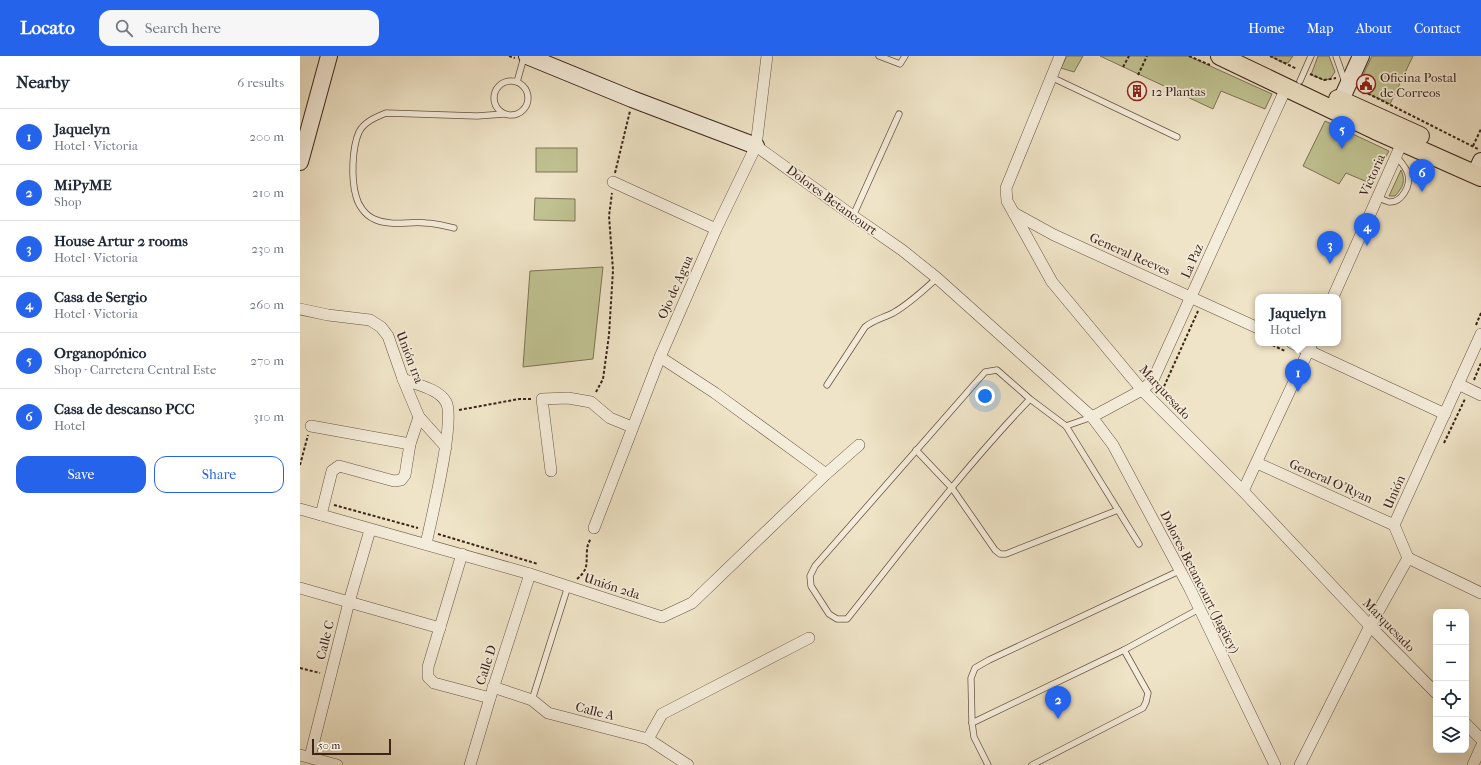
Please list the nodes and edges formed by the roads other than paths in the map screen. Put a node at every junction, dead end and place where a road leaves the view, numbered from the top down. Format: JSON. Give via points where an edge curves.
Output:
{"nodes":[{"id":1,"x":329,"y":56,"type":"edge"},
{"id":2,"x":526,"y":56,"type":"edge"},
{"id":3,"x":767,"y":56,"type":"edge"},
{"id":4,"x":879,"y":56,"type":"edge"},
{"id":5,"x":905,"y":56,"type":"edge"},
{"id":6,"x":1060,"y":56,"type":"edge"},
{"id":7,"x":1246,"y":56,"type":"edge"},
{"id":8,"x":1311,"y":56,"type":"edge"},
{"id":9,"x":1336,"y":56,"type":"edge"},
{"id":10,"x":1361,"y":56,"type":"edge"},
{"id":11,"x":1223,"y":57,"type":"edge"},
{"id":12,"x":1051,"y":77,"type":"junction"},
{"id":13,"x":517,"y":82,"type":"junction"},
{"id":14,"x":1293,"y":84,"type":"junction"},
{"id":15,"x":1345,"y":97,"type":"junction"},
{"id":16,"x":504,"y":114,"type":"junction"},
{"id":17,"x":899,"y":114,"type":"dead end"},
{"id":18,"x":1177,"y":136,"type":"dead end"},
{"id":19,"x":1402,"y":143,"type":"junction"},
{"id":20,"x":756,"y":146,"type":"junction"},
{"id":21,"x":300,"y":162,"type":"edge"},
{"id":22,"x":1480,"y":165,"type":"edge"},
{"id":23,"x":614,"y":182,"type":"road end"},
{"id":24,"x":1378,"y":197,"type":"junction"},
{"id":25,"x":1013,"y":213,"type":"junction"},
{"id":26,"x":852,"y":216,"type":"junction"},
{"id":27,"x":454,"y":228,"type":"dead end"},
{"id":28,"x":716,"y":229,"type":"junction"},
{"id":29,"x":937,"y":278,"type":"junction"},
{"id":30,"x":1334,"y":294,"type":"edge"},
{"id":31,"x":1191,"y":298,"type":"junction"},
{"id":32,"x":300,"y":309,"type":"edge"},
{"id":33,"x":1255,"y":327,"type":"edge"},
{"id":34,"x":1478,"y":330,"type":"edge"},
{"id":35,"x":1310,"y":347,"type":"edge"},
{"id":36,"x":660,"y":357,"type":"junction"},
{"id":37,"x":403,"y":379,"type":"junction"},
{"id":38,"x":1458,"y":384,"type":"junction"},
{"id":39,"x":827,"y":385,"type":"dead end"},
{"id":40,"x":1142,"y":390,"type":"junction"},
{"id":41,"x":1481,"y":395,"type":"edge"},
{"id":42,"x":1030,"y":399,"type":"junction"},
{"id":43,"x":1445,"y":414,"type":"junction"},
{"id":44,"x":420,"y":417,"type":"junction"},
{"id":45,"x":1092,"y":417,"type":"junction"},
{"id":46,"x":310,"y":426,"type":"road end"},
{"id":47,"x":1066,"y":426,"type":"junction"},
{"id":48,"x":632,"y":427,"type":"junction"},
{"id":49,"x":410,"y":444,"type":"junction"},
{"id":50,"x":859,"y":445,"type":"dead end"},
{"id":51,"x":446,"y":447,"type":"junction"},
{"id":52,"x":916,"y":450,"type":"junction"},
{"id":53,"x":1257,"y":463,"type":"junction"},
{"id":54,"x":551,"y":471,"type":"dead end"},
{"id":55,"x":826,"y":474,"type":"junction"},
{"id":56,"x":952,"y":488,"type":"junction"},
{"id":57,"x":1243,"y":491,"type":"junction"},
{"id":58,"x":300,"y":509,"type":"edge"},
{"id":59,"x":1118,"y":510,"type":"junction"},
{"id":60,"x":321,"y":515,"type":"junction"},
{"id":61,"x":1394,"y":525,"type":"junction"},
{"id":62,"x":594,"y":528,"type":"road end"},
{"id":63,"x":370,"y":530,"type":"junction"},
{"id":64,"x":426,"y":544,"type":"junction"},
{"id":65,"x":1139,"y":544,"type":"dead end"},
{"id":66,"x":462,"y":554,"type":"junction"},
{"id":67,"x":1408,"y":558,"type":"junction"},
{"id":68,"x":1179,"y":570,"type":"junction"},
{"id":69,"x":530,"y":574,"type":"junction"},
{"id":70,"x":568,"y":586,"type":"junction"},
{"id":71,"x":300,"y":588,"type":"edge"},
{"id":72,"x":1481,"y":593,"type":"edge"},
{"id":73,"x":349,"y":602,"type":"junction"},
{"id":74,"x":1199,"y":609,"type":"junction"},
{"id":75,"x":1370,"y":626,"type":"junction"},
{"id":76,"x":440,"y":628,"type":"junction"},
{"id":77,"x":809,"y":638,"type":"dead end"},
{"id":78,"x":1124,"y":650,"type":"junction"},
{"id":79,"x":1433,"y":691,"type":"edge"},
{"id":80,"x":491,"y":692,"type":"junction"},
{"id":81,"x":532,"y":700,"type":"junction"},
{"id":82,"x":972,"y":723,"type":"junction"},
{"id":83,"x":1469,"y":727,"type":"edge"},
{"id":84,"x":648,"y":739,"type":"junction"},
{"id":85,"x":1481,"y":739,"type":"edge"},
{"id":86,"x":1481,"y":747,"type":"edge"},
{"id":87,"x":310,"y":759,"type":"edge"},
{"id":88,"x":337,"y":765,"type":"edge"},
{"id":89,"x":470,"y":765,"type":"edge"},
{"id":90,"x":688,"y":765,"type":"edge"},
{"id":91,"x":988,"y":765,"type":"edge"},
{"id":92,"x":1032,"y":765,"type":"edge"},
{"id":93,"x":1275,"y":765,"type":"edge"},
{"id":94,"x":1300,"y":765,"type":"edge"},
{"id":95,"x":1473,"y":765,"type":"edge"}],
"edges":[{"from":1,"to":21,"type":"street"},
{"from":2,"to":13,"type":"lane"},
{"from":2,"to":20,"type":"street","name":"Dolores Betancourt"},
{"from":3,"to":20,"type":"street","name":"Ojo de Agua"},
{"from":4,"to":5,"type":"lane","via":[[900,64]]},
{"from":6,"to":12,"type":"street","name":"Marquesado"},
{"from":7,"to":14,"type":"main road"},
{"from":8,"to":14,"type":"lane"},
{"from":9,"to":15,"type":"lane"},
{"from":10,"to":15,"type":"street"},
{"from":11,"to":14,"type":"main road"},
{"from":12,"to":18,"type":"lane"},
{"from":12,"to":25,"type":"street","name":"Marquesado","via":[[1006,188],[1007,201]]},
{"from":13,"to":16,"type":"lane","via":[[508,80],[495,90],[493,95],[496,106]]},
{"from":13,"to":16,"type":"lane","via":[[527,91],[528,103],[521,112]]},
{"from":14,"to":15,"type":"main road"},
{"from":14,"to":31,"type":"street","name":"La Paz"},
{"from":15,"to":19,"type":"main road"},
{"from":16,"to":27,"type":"lane","via":[[477,116],[386,113],[373,118],[360,131],[355,145],[353,171],[356,196],[362,210],[374,219],[391,224],[427,223]]},
{"from":17,"to":26,"type":"lane"},
{"from":19,"to":22,"type":"main road"},
{"from":19,"to":24,"type":"street","name":"Victoria"},
{"from":19,"to":24,"type":"lane","via":[[1409,183],[1396,201],[1389,202]]},
{"from":20,"to":26,"type":"street","name":"Dolores Betancourt"},
{"from":20,"to":28,"type":"street","name":"Ojo de Agua"},
{"from":23,"to":28,"type":"street"},
{"from":24,"to":30,"type":"street","name":"Victoria"},
{"from":25,"to":31,"type":"street","name":"General Reeves","via":[[1054,235]]},
{"from":25,"to":40,"type":"street","name":"Marquesado","via":[[1052,282]]},
{"from":26,"to":29,"type":"street","name":"Dolores Betancourt"},
{"from":28,"to":36,"type":"street","name":"Ojo de Agua"},
{"from":29,"to":39,"type":"lane","via":[[904,306],[865,327]]},
{"from":29,"to":45,"type":"street","name":"Dolores Betancourt"},
{"from":31,"to":33,"type":"street","name":"General Reeves"},
{"from":31,"to":40,"type":"street","name":"La Paz","via":[[1153,380]]},
{"from":32,"to":37,"type":"street","name":"Unión 1ra","via":[[370,320],[381,327],[388,336]]},
{"from":34,"to":38,"type":"street","name":"Unión"},
{"from":35,"to":43,"type":"street"},
{"from":35,"to":53,"type":"street"},
{"from":36,"to":48,"type":"street","name":"Ojo de Agua"},
{"from":36,"to":55,"type":"street","via":[[715,393]]},
{"from":37,"to":44,"type":"street","name":"Unión 1ra"},
{"from":37,"to":51,"type":"street","via":[[427,388],[440,395],[446,402],[449,412]]},
{"from":38,"to":41,"type":"street"},
{"from":38,"to":43,"type":"street","name":"Unión"},
{"from":40,"to":45,"type":"street","name":"La Paz"},
{"from":40,"to":57,"type":"street","name":"Marquesado"},
{"from":42,"to":47,"type":"lane"},
{"from":42,"to":52,"type":"lane","via":[[997,370],[985,372]]},
{"from":42,"to":56,"type":"lane"},
{"from":43,"to":61,"type":"street","name":"Unión"},
{"from":44,"to":49,"type":"street"},
{"from":44,"to":51,"type":"street","name":"Unión 1ra"},
{"from":45,"to":47,"type":"lane"},
{"from":45,"to":68,"type":"street","name":"Dolores Betancourt (Jagüey)","via":[[1113,445]]},
{"from":46,"to":49,"type":"street"},
{"from":47,"to":59,"type":"lane"},
{"from":48,"to":54,"type":"street","via":[[610,418],[590,402],[568,398],[542,399]]},
{"from":48,"to":62,"type":"street","name":"Ojo de Agua"},
{"from":49,"to":60,"type":"street","via":[[405,475],[401,480],[394,481],[339,466],[332,471]]},
{"from":50,"to":55,"type":"street","name":"Unión 2da"},
{"from":51,"to":64,"type":"street"},
{"from":52,"to":56,"type":"lane"},
{"from":52,"to":56,"type":"lane","via":[[815,566],[810,576],[811,586],[829,614],[847,620]]},
{"from":53,"to":57,"type":"street"},
{"from":53,"to":61,"type":"street","name":"General O'Ryan"},
{"from":55,"to":70,"type":"street","name":"Unión 2da","via":[[692,603],[662,617]]},
{"from":56,"to":59,"type":"lane","via":[[1000,554],[1006,554]]},
{"from":57,"to":75,"type":"street","name":"Marquesado"},
{"from":58,"to":60,"type":"street","name":"Unión 2da"},
{"from":59,"to":65,"type":"lane"},
{"from":60,"to":63,"type":"street","name":"Unión 2da"},
{"from":61,"to":67,"type":"street","name":"Unión"},
{"from":63,"to":64,"type":"street","name":"Unión 2da"},
{"from":63,"to":73,"type":"street","name":"Calle C"},
{"from":64,"to":66,"type":"street","name":"Unión 2da"},
{"from":66,"to":69,"type":"street","name":"Unión 2da"},
{"from":66,"to":76,"type":"street"},
{"from":67,"to":72,"type":"street"},
{"from":67,"to":75,"type":"street"},
{"from":68,"to":74,"type":"street","name":"Dolores Betancourt (Jagüey)"},
{"from":68,"to":82,"type":"lane","via":[[975,668],[970,678]]},
{"from":69,"to":70,"type":"street","name":"Unión 2da"},
{"from":69,"to":80,"type":"street","name":"Calle D"},
{"from":70,"to":81,"type":"lane"},
{"from":71,"to":73,"type":"street"},
{"from":73,"to":76,"type":"street"},
{"from":73,"to":87,"type":"street","name":"Calle C"},
{"from":74,"to":78,"type":"lane"},
{"from":74,"to":93,"type":"street","name":"Dolores Betancourt (Jagüey)"},
{"from":75,"to":79,"type":"street","name":"Marquesado"},
{"from":75,"to":94,"type":"street"},
{"from":76,"to":80,"type":"street","name":"Calle A","via":[[428,667],[428,677],[434,683]]},
{"from":77,"to":84,"type":"street","via":[[662,714]]},
{"from":78,"to":82,"type":"lane"},
{"from":78,"to":92,"type":"lane","via":[[1148,693],[1143,708]]},
{"from":80,"to":81,"type":"street","name":"Calle A"},
{"from":80,"to":89,"type":"street","name":"Calle D"},
{"from":81,"to":84,"type":"street","name":"Calle A","via":[[548,713]]},
{"from":82,"to":91,"type":"lane","via":[[974,737]]},
{"from":83,"to":85,"type":"street"},
{"from":84,"to":90,"type":"street","name":"Calle A"},
{"from":86,"to":95,"type":"street"},
{"from":87,"to":88,"type":"street"}]}
